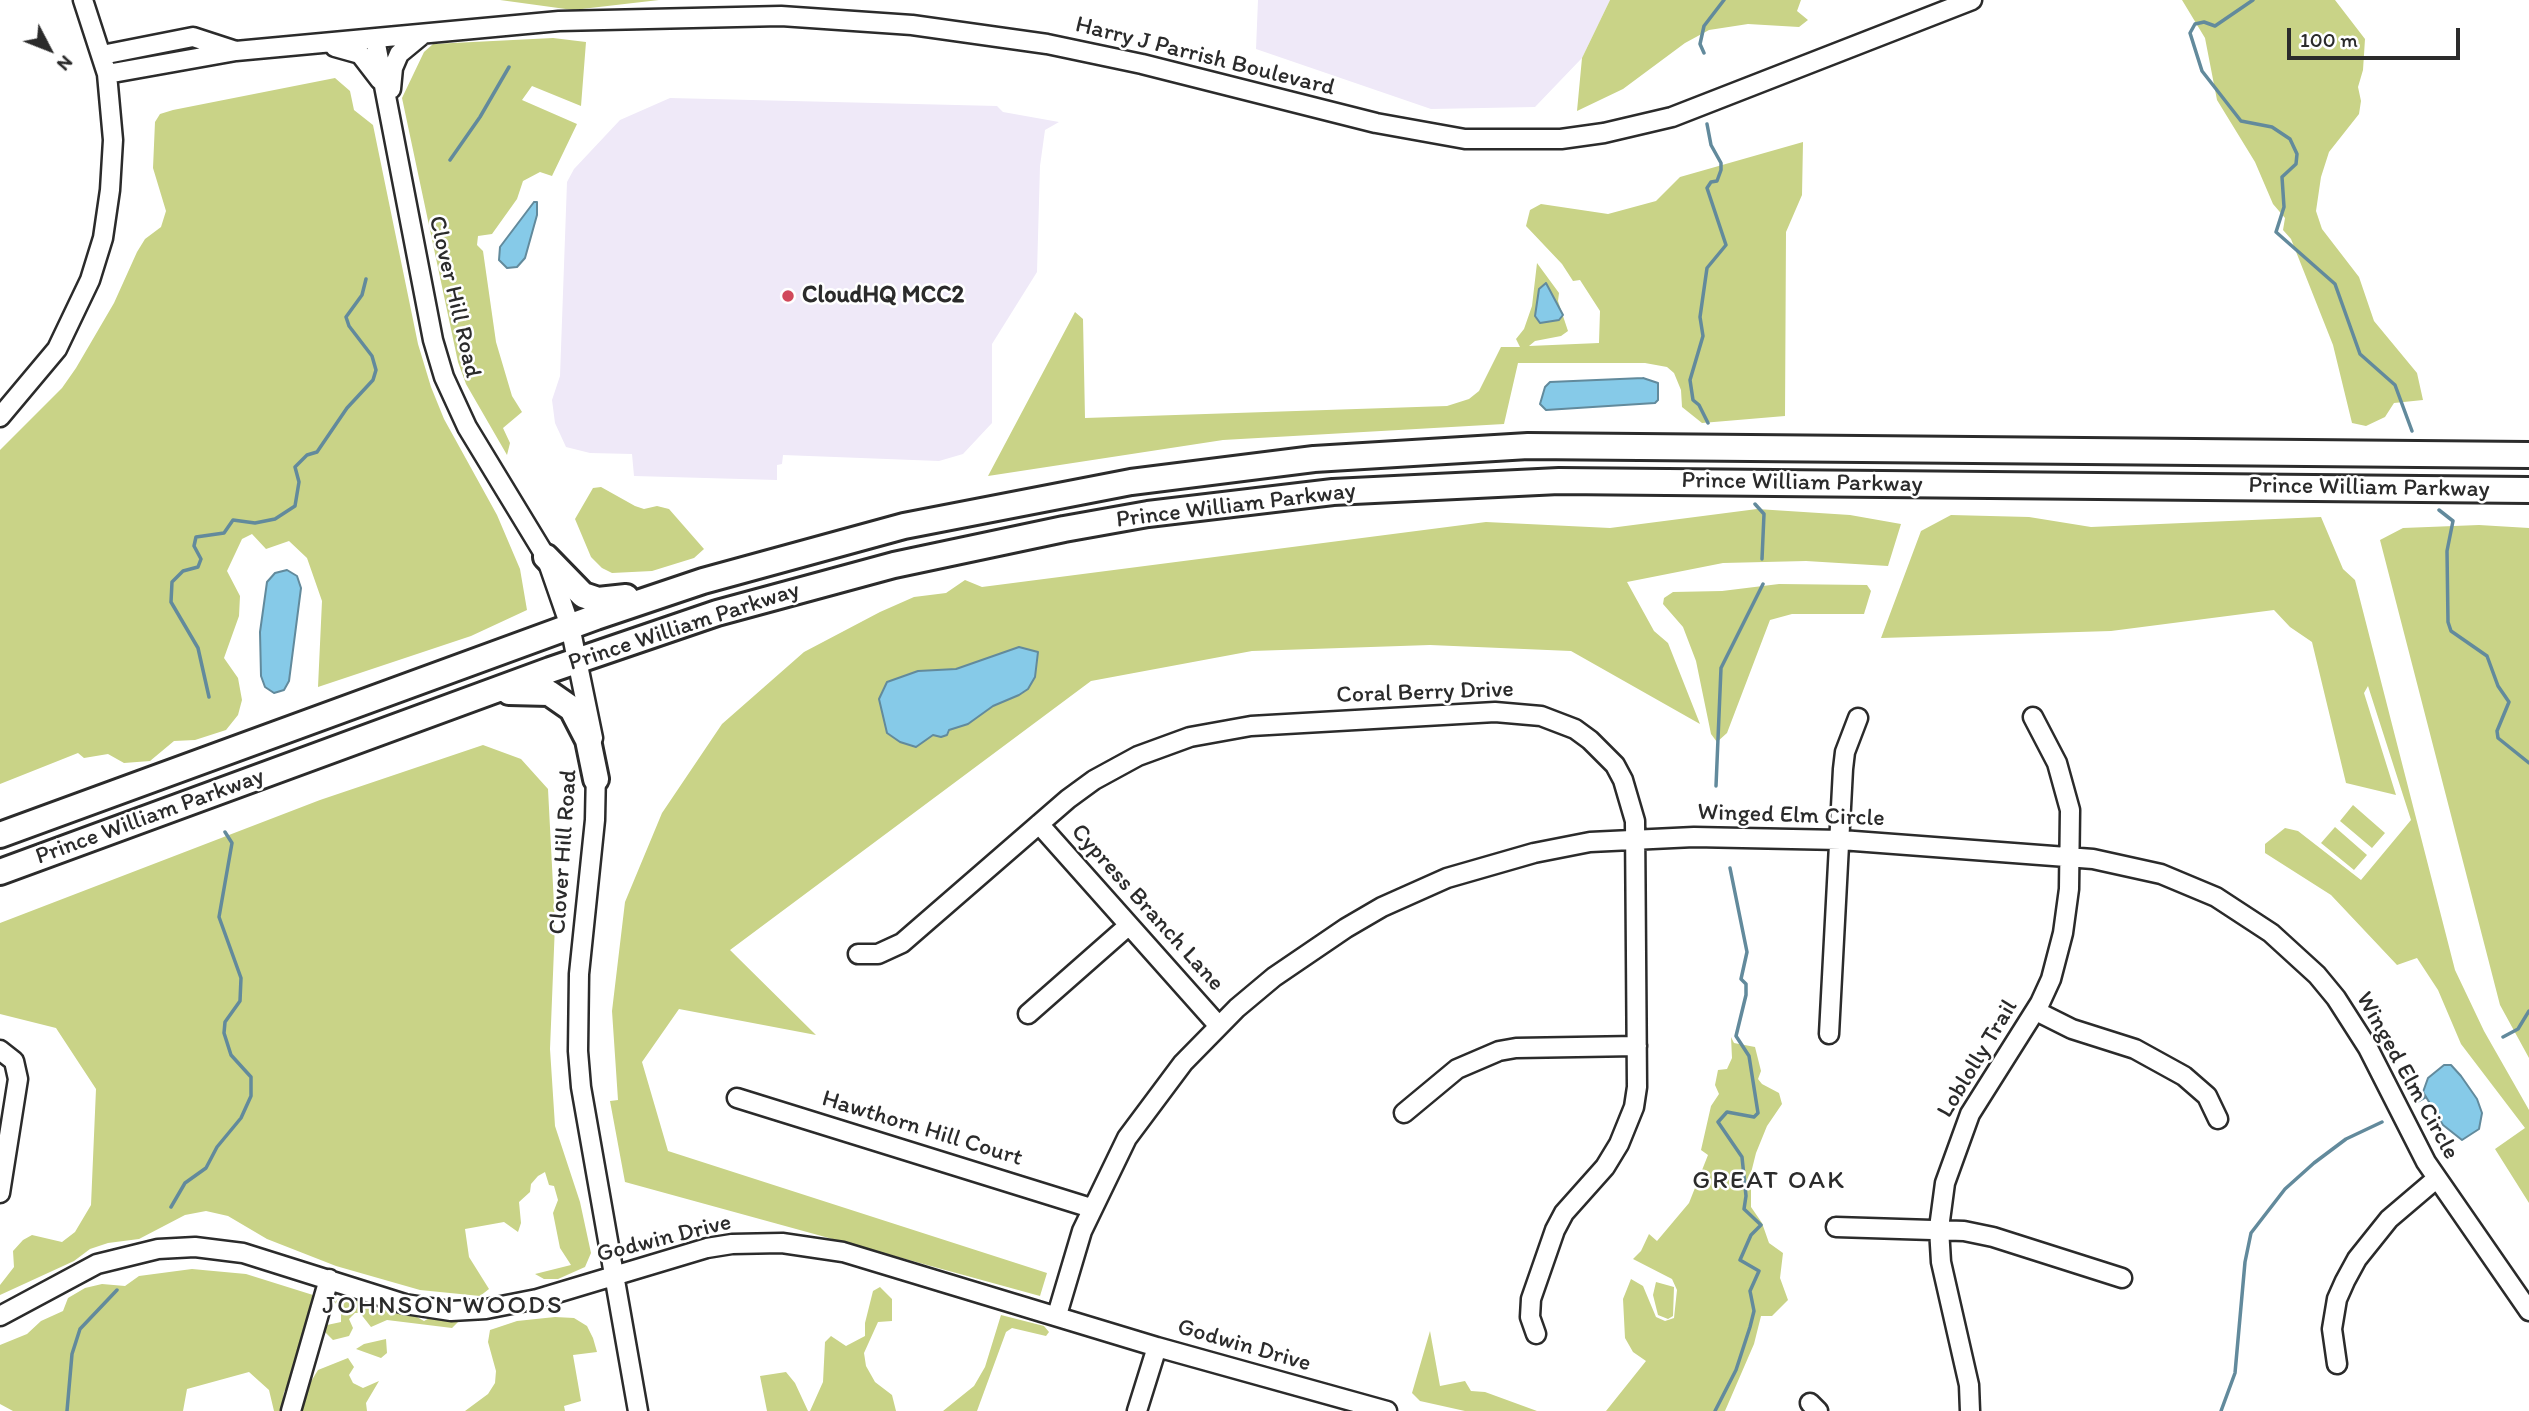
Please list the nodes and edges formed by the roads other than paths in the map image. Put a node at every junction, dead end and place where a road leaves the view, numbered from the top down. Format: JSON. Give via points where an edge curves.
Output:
{"nodes":[{"id":1,"x":83,"y":0,"type":"edge"},
{"id":2,"x":1972,"y":0,"type":"edge"},
{"id":3,"x":423,"y":35,"type":"junction"},
{"id":4,"x":375,"y":39,"type":"junction"},
{"id":5,"x":318,"y":44,"type":"junction"},
{"id":6,"x":236,"y":51,"type":"junction"},
{"id":7,"x":102,"y":55,"type":"junction"},
{"id":8,"x":107,"y":74,"type":"junction"},
{"id":9,"x":385,"y":87,"type":"junction"},
{"id":10,"x":389,"y":106,"type":"junction"},
{"id":11,"x":0,"y":418,"type":"edge"},
{"id":12,"x":2529,"y":455,"type":"edge"},
{"id":13,"x":2529,"y":490,"type":"edge"},
{"id":14,"x":546,"y":557,"type":"junction"},
{"id":15,"x":679,"y":589,"type":"junction"},
{"id":16,"x":570,"y":626,"type":"junction"},
{"id":17,"x":579,"y":660,"type":"junction"},
{"id":18,"x":484,"y":694,"type":"junction"},
{"id":19,"x":2033,"y":717,"type":"dead end"},
{"id":20,"x":1858,"y":718,"type":"dead end"},
{"id":21,"x":596,"y":779,"type":"junction"},
{"id":22,"x":1039,"y":824,"type":"junction"},
{"id":23,"x":0,"y":835,"type":"edge"},
{"id":24,"x":1636,"y":838,"type":"junction"},
{"id":25,"x":1840,"y":840,"type":"junction"},
{"id":26,"x":2071,"y":857,"type":"junction"},
{"id":27,"x":0,"y":872,"type":"edge"},
{"id":28,"x":1128,"y":926,"type":"junction"},
{"id":29,"x":859,"y":954,"type":"dead end"},
{"id":30,"x":2036,"y":1011,"type":"junction"},
{"id":31,"x":1028,"y":1014,"type":"dead end"},
{"id":32,"x":1218,"y":1025,"type":"junction"},
{"id":33,"x":1829,"y":1034,"type":"dead end"},
{"id":34,"x":1637,"y":1046,"type":"junction"},
{"id":35,"x":0,"y":1050,"type":"edge"},
{"id":36,"x":737,"y":1098,"type":"dead end"},
{"id":37,"x":1404,"y":1113,"type":"dead end"},
{"id":38,"x":2218,"y":1119,"type":"dead end"},
{"id":39,"x":2436,"y":1179,"type":"junction"},
{"id":40,"x":0,"y":1193,"type":"edge"},
{"id":41,"x":1091,"y":1208,"type":"junction"},
{"id":42,"x":1836,"y":1227,"type":"dead end"},
{"id":43,"x":1939,"y":1228,"type":"junction"},
{"id":44,"x":616,"y":1276,"type":"junction"},
{"id":45,"x":2122,"y":1278,"type":"dead end"},
{"id":46,"x":329,"y":1279,"type":"junction"},
{"id":47,"x":2529,"y":1311,"type":"edge"},
{"id":48,"x":1057,"y":1315,"type":"junction"},
{"id":49,"x":0,"y":1316,"type":"edge"},
{"id":50,"x":1536,"y":1334,"type":"dead end"},
{"id":51,"x":1157,"y":1347,"type":"junction"},
{"id":52,"x":2337,"y":1364,"type":"dead end"},
{"id":53,"x":1360,"y":1407,"type":"edge"},
{"id":54,"x":291,"y":1411,"type":"edge"},
{"id":55,"x":638,"y":1411,"type":"edge"},
{"id":56,"x":1137,"y":1411,"type":"edge"},
{"id":57,"x":1387,"y":1411,"type":"edge"},
{"id":58,"x":1970,"y":1411,"type":"edge"}],
"edges":[{"from":1,"to":7,"type":"street"},
{"from":2,"to":3,"type":"street","name":"Harry J Parrish Boulevard","via":[[1672,117],[1604,134],[1512,141],[1465,139],[1376,123],[1142,64],[1047,44],[912,25],[781,16],[559,21]]},
{"from":3,"to":4,"type":"street","name":"Harry J Parrish Boulevard"},
{"from":3,"to":10,"type":"street","via":[[403,48],[396,61]]},
{"from":4,"to":5,"type":"street","name":"Harry J Parrish Boulevard"},
{"from":4,"to":9,"type":"street","name":"Clover Hill Road"},
{"from":5,"to":6,"type":"street","name":"Harry J Parrish Boulevard"},
{"from":5,"to":9,"type":"street","via":[[360,54]]},
{"from":6,"to":7,"type":"street","name":"Harry J Parrish Boulevard","via":[[193,37]]},
{"from":6,"to":8,"type":"street","name":"Harry J Parrish Boulevard"},
{"from":7,"to":8,"type":"street"},
{"from":8,"to":11,"type":"street","via":[[113,140],[110,190],[103,239],[90,281],[57,349]]},
{"from":9,"to":10,"type":"street","name":"Clover Hill Road"},
{"from":10,"to":14,"type":"street","name":"Clover Hill Road","via":[[444,377],[467,428]]},
{"from":12,"to":15,"type":"highway","name":"Prince William Parkway","via":[[1640,446],[1399,452],[1253,465],[1050,495],[853,539]]},
{"from":13,"to":17,"type":"highway","name":"Prince William Parkway","via":[[1559,481],[1333,492],[1148,514],[981,545],[800,589]]},
{"from":14,"to":15,"type":"highway","via":[[576,590],[590,598],[615,599]]},
{"from":14,"to":16,"type":"street","name":"Clover Hill Road"},
{"from":15,"to":16,"type":"highway","name":"Prince William Parkway"},
{"from":16,"to":17,"type":"street","name":"Clover Hill Road"},
{"from":16,"to":23,"type":"highway","name":"Prince William Parkway"},
{"from":17,"to":18,"type":"highway","name":"Prince William Parkway"},
{"from":17,"to":21,"type":"street","name":"Clover Hill Road"},
{"from":18,"to":21,"type":"highway","via":[[540,691],[565,702],[582,727]]},
{"from":18,"to":27,"type":"highway","name":"Prince William Parkway"},
{"from":19,"to":26,"type":"street","name":"Loblolly Trail","via":[[2064,783]]},
{"from":20,"to":25,"type":"street","via":[[1845,752]]},
{"from":21,"to":44,"type":"street","name":"Clover Hill Road","via":[[579,974],[578,1051]]},
{"from":22,"to":24,"type":"street","name":"Coral Berry Drive","via":[[1115,768],[1190,737],[1251,726],[1495,712],[1541,716],[1590,740],[1623,780]]},
{"from":22,"to":28,"type":"street","name":"Cypress Branch Lane"},
{"from":22,"to":29,"type":"street","name":"Coral Berry Drive","via":[[902,943],[878,954]]},
{"from":24,"to":25,"type":"street","name":"Winged Elm Circle"},
{"from":24,"to":32,"type":"street","name":"Winged Elm Circle","via":[[1534,853],[1418,890],[1305,954]]},
{"from":24,"to":34,"type":"street","name":"Coral Berry Drive"},
{"from":25,"to":26,"type":"street","name":"Winged Elm Circle"},
{"from":25,"to":33,"type":"street"},
{"from":26,"to":30,"type":"street","name":"Loblolly Trail","via":[[2060,946]]},
{"from":26,"to":39,"type":"street","name":"Winged Elm Circle","via":[[2127,865],[2187,883],[2244,914],[2300,959],[2353,1022]]},
{"from":28,"to":31,"type":"street"},
{"from":28,"to":32,"type":"street","name":"Cypress Branch Lane"},
{"from":30,"to":38,"type":"street","via":[[2072,1030],[2134,1049],[2184,1076],[2207,1097]]},
{"from":30,"to":43,"type":"street","name":"Loblolly Trail","via":[[1969,1114],[1951,1161]]},
{"from":32,"to":41,"type":"street","name":"Winged Elm Circle","via":[[1148,1107],[1114,1160]]},
{"from":34,"to":37,"type":"street","via":[[1499,1051],[1457,1069]]},
{"from":34,"to":50,"type":"street","name":"Coral Berry Drive","via":[[1637,1087],[1628,1126],[1605,1167],[1555,1230],[1531,1299],[1530,1317]]},
{"from":35,"to":40,"type":"street","via":[[15,1061],[18,1079]]},
{"from":36,"to":41,"type":"street","name":"Hawthorn Hill Court"},
{"from":39,"to":47,"type":"street","name":"Winged Elm Circle"},
{"from":39,"to":52,"type":"street","via":[[2389,1219],[2345,1281],[2332,1329]]},
{"from":41,"to":48,"type":"street","name":"Winged Elm Circle"},
{"from":42,"to":43,"type":"street"},
{"from":43,"to":45,"type":"street","via":[[1993,1237]]},
{"from":43,"to":58,"type":"street","name":"Loblolly Trail","via":[[1941,1262],[1969,1385]]},
{"from":44,"to":46,"type":"street","name":"Godwin Drive","via":[[516,1304],[451,1311],[405,1304]]},
{"from":44,"to":48,"type":"street","name":"Godwin Drive","via":[[667,1258],[732,1244],[807,1245]]},
{"from":44,"to":55,"type":"street","name":"Clover Hill Road"},
{"from":46,"to":49,"type":"street","name":"Godwin Drive","via":[[243,1253],[195,1247],[158,1249],[97,1264]]},
{"from":46,"to":54,"type":"street"},
{"from":48,"to":51,"type":"street","name":"Godwin Drive"},
{"from":51,"to":53,"type":"street","name":"Godwin Drive"},
{"from":51,"to":56,"type":"street"},
{"from":53,"to":57,"type":"street","name":"Godwin Drive"}]}
